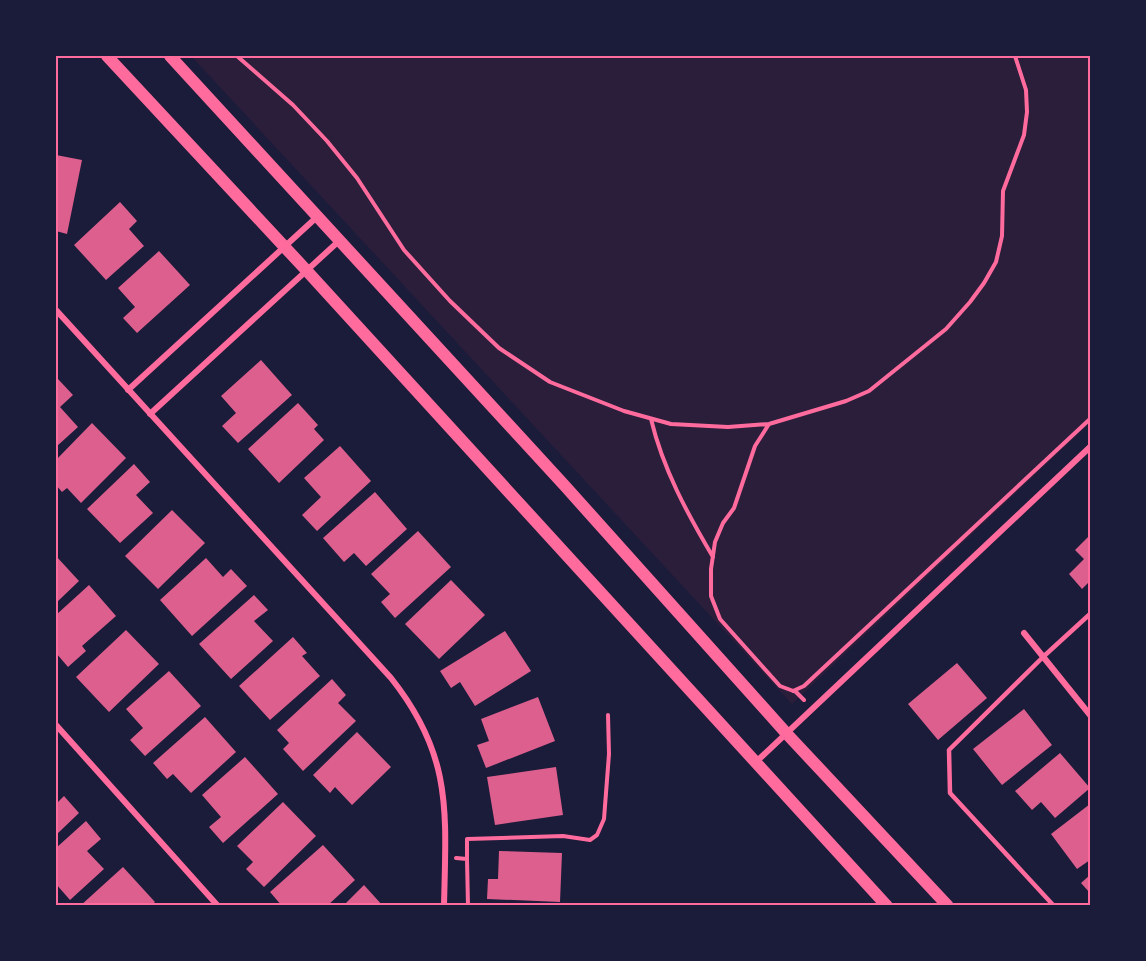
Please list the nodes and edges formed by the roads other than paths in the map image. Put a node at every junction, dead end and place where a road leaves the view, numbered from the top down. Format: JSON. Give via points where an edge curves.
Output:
{"nodes":[{"id":1,"x":107,"y":56,"type":"edge"},
{"id":2,"x":170,"y":56,"type":"edge"},
{"id":3,"x":318,"y":216,"type":"junction"},
{"id":4,"x":340,"y":240,"type":"junction"},
{"id":5,"x":284,"y":246,"type":"junction"},
{"id":6,"x":307,"y":271,"type":"junction"},
{"id":7,"x":56,"y":310,"type":"edge"},
{"id":8,"x":128,"y":390,"type":"junction"},
{"id":9,"x":150,"y":414,"type":"junction"},
{"id":10,"x":1090,"y":447,"type":"edge"},
{"id":11,"x":1090,"y":614,"type":"edge"},
{"id":12,"x":1024,"y":633,"type":"dead end"},
{"id":13,"x":1043,"y":657,"type":"junction"},
{"id":14,"x":1090,"y":715,"type":"edge"},
{"id":15,"x":56,"y":725,"type":"edge"},
{"id":16,"x":787,"y":734,"type":"junction"},
{"id":17,"x":756,"y":762,"type":"junction"},
{"id":18,"x":218,"y":906,"type":"edge"},
{"id":19,"x":444,"y":906,"type":"edge"},
{"id":20,"x":887,"y":906,"type":"edge"},
{"id":21,"x":948,"y":906,"type":"edge"},
{"id":22,"x":1054,"y":906,"type":"edge"}],
"edges":[{"from":1,"to":5,"type":"main road"},
{"from":2,"to":3,"type":"main road"},
{"from":3,"to":4,"type":"main road"},
{"from":3,"to":5,"type":"street"},
{"from":4,"to":6,"type":"street"},
{"from":4,"to":16,"type":"main road"},
{"from":5,"to":6,"type":"main road"},
{"from":5,"to":8,"type":"street"},
{"from":6,"to":9,"type":"street"},
{"from":6,"to":17,"type":"main road"},
{"from":7,"to":8,"type":"street"},
{"from":8,"to":9,"type":"street"},
{"from":9,"to":19,"type":"street","via":[[410,703],[432,748],[442,784],[446,822]]},
{"from":10,"to":16,"type":"street"},
{"from":11,"to":13,"type":"lane"},
{"from":12,"to":13,"type":"street"},
{"from":13,"to":14,"type":"street"},
{"from":13,"to":22,"type":"lane","via":[[949,750],[950,792]]},
{"from":15,"to":18,"type":"street"},
{"from":16,"to":17,"type":"street"},
{"from":16,"to":21,"type":"main road"},
{"from":17,"to":20,"type":"main road"}]}
